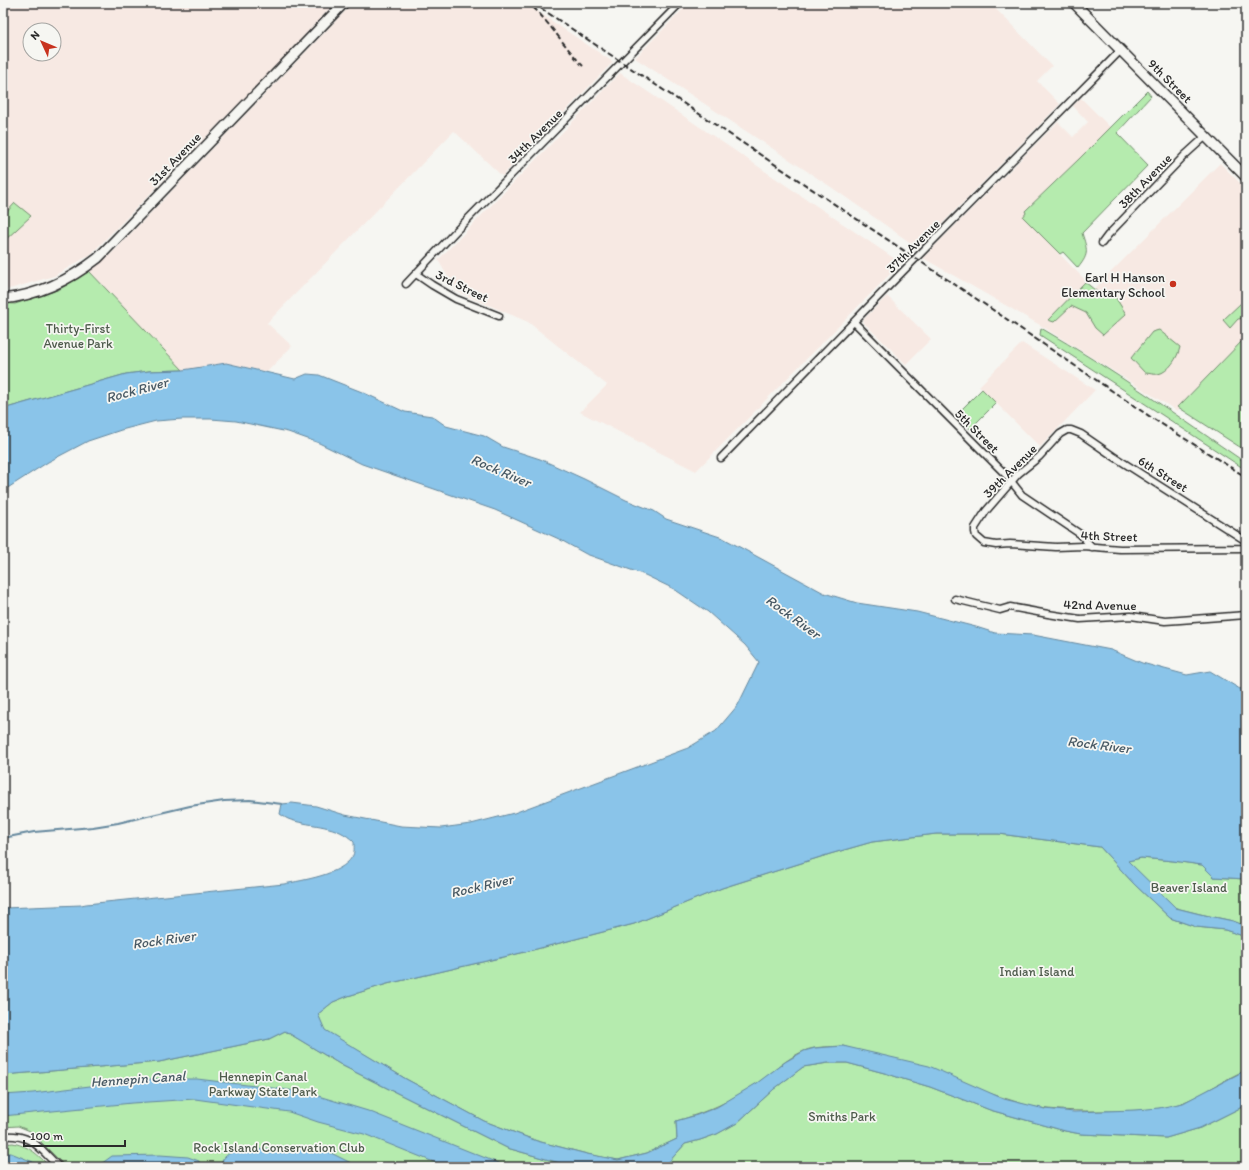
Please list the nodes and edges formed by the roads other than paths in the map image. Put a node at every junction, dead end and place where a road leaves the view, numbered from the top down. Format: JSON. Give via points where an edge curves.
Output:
{"nodes":[{"id":1,"x":344,"y":3,"type":"edge"},
{"id":2,"x":680,"y":3,"type":"edge"},
{"id":3,"x":1074,"y":3,"type":"edge"},
{"id":4,"x":1122,"y":50,"type":"junction"},
{"id":5,"x":1206,"y":136,"type":"junction"},
{"id":6,"x":1246,"y":177,"type":"edge"},
{"id":7,"x":1102,"y":243,"type":"dead end"},
{"id":8,"x":416,"y":274,"type":"junction"},
{"id":9,"x":406,"y":284,"type":"dead end"},
{"id":10,"x":3,"y":299,"type":"edge"},
{"id":11,"x":499,"y":316,"type":"dead end"},
{"id":12,"x":854,"y":322,"type":"junction"},
{"id":13,"x":1067,"y":430,"type":"joint"},
{"id":14,"x":721,"y":458,"type":"dead end"},
{"id":15,"x":1011,"y":482,"type":"junction"},
{"id":16,"x":975,"y":532,"type":"joint"},
{"id":17,"x":1246,"y":541,"type":"edge"},
{"id":18,"x":1246,"y":546,"type":"edge"},
{"id":19,"x":1092,"y":547,"type":"junction"},
{"id":20,"x":955,"y":599,"type":"dead end"},
{"id":21,"x":1246,"y":615,"type":"edge"},
{"id":22,"x":3,"y":1136,"type":"edge"},
{"id":23,"x":59,"y":1167,"type":"edge"}],
"edges":[{"from":1,"to":10,"type":"street","name":"31st Avenue","via":[[98,258],[84,269],[46,289]]},
{"from":2,"to":8,"type":"street","name":"34th Avenue"},
{"from":3,"to":4,"type":"street","name":"9th Street"},
{"from":4,"to":5,"type":"street","name":"9th Street"},
{"from":4,"to":12,"type":"street","name":"37th Avenue"},
{"from":5,"to":6,"type":"street","name":"9th Street"},
{"from":5,"to":7,"type":"street","name":"38th Avenue"},
{"from":8,"to":9,"type":"street","name":"34th Avenue"},
{"from":8,"to":11,"type":"street","name":"3rd Street","via":[[456,299]]},
{"from":12,"to":14,"type":"street","name":"37th Avenue"},
{"from":12,"to":15,"type":"street","name":"5th Street"},
{"from":13,"to":15,"type":"street","name":"39th Avenue"},
{"from":13,"to":17,"type":"street","name":"6th Street","via":[[1081,434]]},
{"from":15,"to":16,"type":"street","name":"39th Avenue","via":[[981,517]]},
{"from":15,"to":19,"type":"street","name":"5th Street","via":[[1022,496],[1080,534]]},
{"from":16,"to":19,"type":"street","name":"4th Street","via":[[980,540],[988,544]]},
{"from":18,"to":19,"type":"street","name":"4th Street","via":[[1192,549]]},
{"from":20,"to":21,"type":"street","name":"42nd Avenue","via":[[1000,610],[1010,607],[1080,619],[1115,616],[1171,622]]},
{"from":22,"to":23,"type":"street","via":[[26,1138]]}]}
